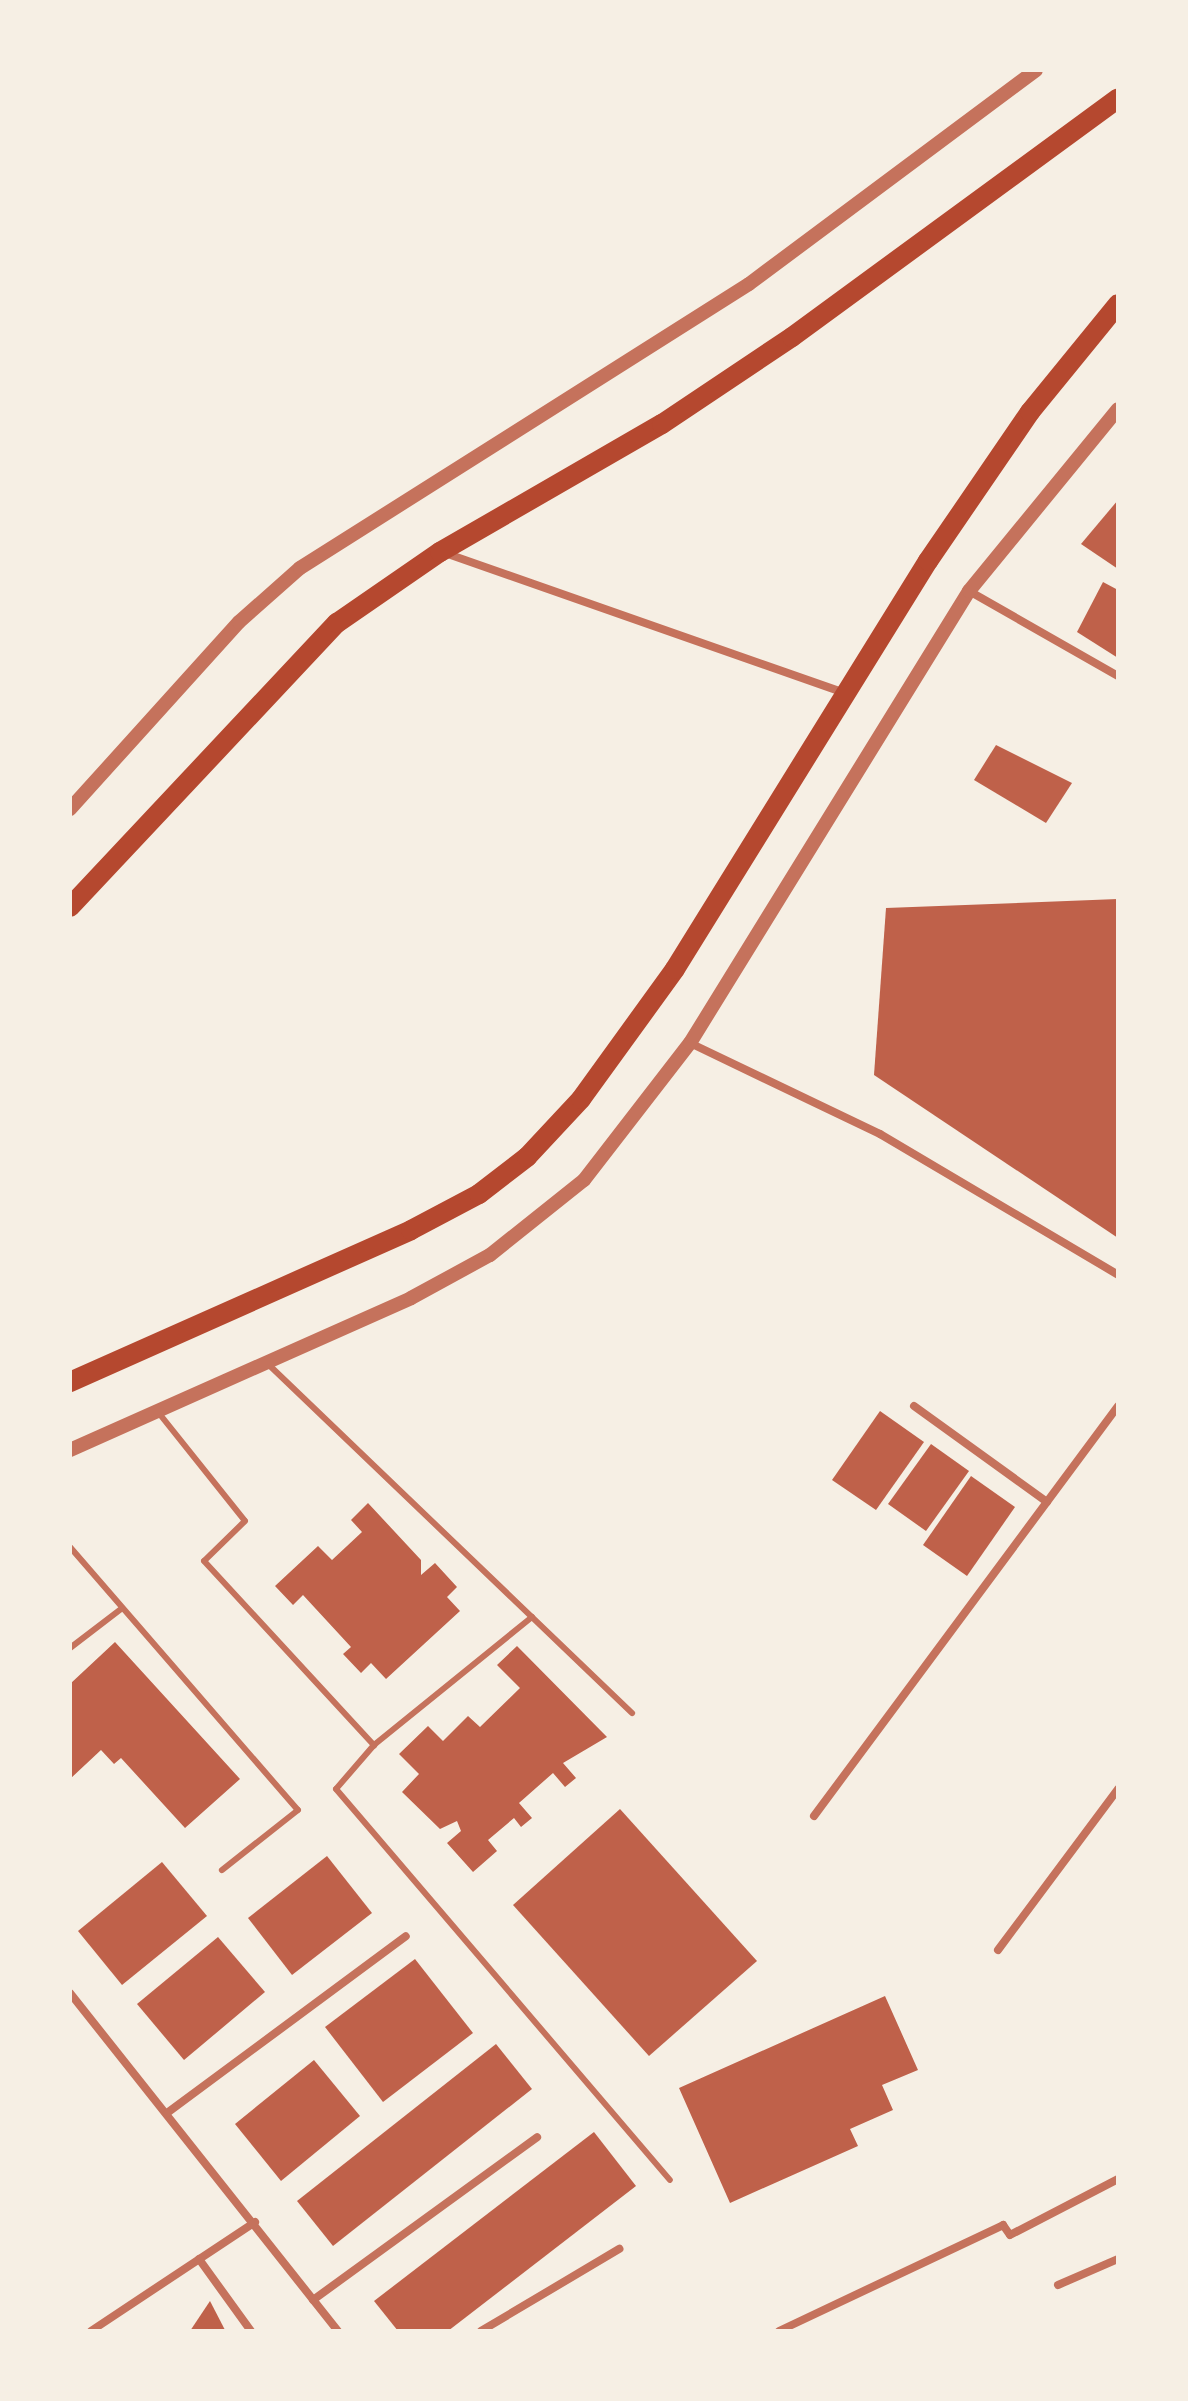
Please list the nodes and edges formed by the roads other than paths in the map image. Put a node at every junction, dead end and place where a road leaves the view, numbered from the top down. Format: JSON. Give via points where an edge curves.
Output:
{"nodes":[{"id":1,"x":1036,"y":70,"type":"edge"},
{"id":2,"x":1118,"y":98,"type":"edge"},
{"id":3,"x":1118,"y":304,"type":"edge"},
{"id":4,"x":1118,"y":409,"type":"edge"},
{"id":5,"x":440,"y":552,"type":"junction"},
{"id":6,"x":969,"y":591,"type":"junction"},
{"id":7,"x":1118,"y":676,"type":"edge"},
{"id":8,"x":842,"y":692,"type":"junction"},
{"id":9,"x":70,"y":809,"type":"edge"},
{"id":10,"x":70,"y":907,"type":"edge"},
{"id":11,"x":690,"y":1043,"type":"junction"},
{"id":12,"x":1118,"y":1275,"type":"edge"},
{"id":13,"x":269,"y":1365,"type":"junction"},
{"id":14,"x":70,"y":1382,"type":"edge"},
{"id":15,"x":914,"y":1406,"type":"dead end"},
{"id":16,"x":1118,"y":1406,"type":"edge"},
{"id":17,"x":158,"y":1412,"type":"junction"},
{"id":18,"x":70,"y":1450,"type":"edge"},
{"id":19,"x":1047,"y":1502,"type":"junction"},
{"id":20,"x":70,"y":1547,"type":"edge"},
{"id":21,"x":121,"y":1609,"type":"junction"},
{"id":22,"x":532,"y":1617,"type":"junction"},
{"id":23,"x":70,"y":1648,"type":"edge"},
{"id":24,"x":632,"y":1713,"type":"dead end"},
{"id":25,"x":374,"y":1745,"type":"junction"},
{"id":26,"x":1118,"y":1789,"type":"edge"},
{"id":27,"x":814,"y":1816,"type":"dead end"},
{"id":28,"x":222,"y":1870,"type":"dead end"},
{"id":29,"x":406,"y":1936,"type":"dead end"},
{"id":30,"x":998,"y":1950,"type":"dead end"},
{"id":31,"x":70,"y":1993,"type":"edge"},
{"id":32,"x":167,"y":2113,"type":"junction"},
{"id":33,"x":537,"y":2137,"type":"dead end"},
{"id":34,"x":1118,"y":2179,"type":"edge"},
{"id":35,"x":670,"y":2180,"type":"dead end"},
{"id":36,"x":255,"y":2222,"type":"junction"},
{"id":37,"x":619,"y":2249,"type":"dead end"},
{"id":38,"x":199,"y":2259,"type":"junction"},
{"id":39,"x":1118,"y":2259,"type":"edge"},
{"id":40,"x":1058,"y":2285,"type":"dead end"},
{"id":41,"x":313,"y":2300,"type":"junction"},
{"id":42,"x":91,"y":2331,"type":"edge"},
{"id":43,"x":251,"y":2331,"type":"edge"},
{"id":44,"x":338,"y":2331,"type":"edge"},
{"id":45,"x":481,"y":2331,"type":"edge"},
{"id":46,"x":779,"y":2331,"type":"edge"}],
"edges":[{"from":1,"to":9,"type":"street","via":[[749,284],[300,568],[239,622]]},
{"from":2,"to":5,"type":"main road","via":[[779,346],[662,424]]},
{"from":3,"to":8,"type":"main road","via":[[1030,412]]},
{"from":4,"to":6,"type":"street"},
{"from":5,"to":8,"type":"street"},
{"from":5,"to":10,"type":"main road","via":[[337,623]]},
{"from":6,"to":7,"type":"street"},
{"from":6,"to":11,"type":"street"},
{"from":8,"to":14,"type":"main road","via":[[675,969],[581,1099],[527,1157],[479,1194],[411,1230]]},
{"from":11,"to":12,"type":"street","via":[[973,1184]]},
{"from":11,"to":13,"type":"street","via":[[584,1180],[542,1218],[411,1298]]},
{"from":13,"to":17,"type":"street"},
{"from":13,"to":22,"type":"lane"},
{"from":15,"to":19,"type":"street"},
{"from":16,"to":19,"type":"street"},
{"from":17,"to":18,"type":"street"},
{"from":17,"to":25,"type":"lane","via":[[245,1521],[204,1561]]},
{"from":19,"to":27,"type":"street"},
{"from":20,"to":21,"type":"lane"},
{"from":21,"to":23,"type":"lane"},
{"from":21,"to":28,"type":"lane","via":[[298,1810]]},
{"from":22,"to":24,"type":"lane"},
{"from":22,"to":25,"type":"lane"},
{"from":25,"to":35,"type":"lane","via":[[336,1789]]},
{"from":26,"to":30,"type":"street"},
{"from":29,"to":32,"type":"street"},
{"from":31,"to":32,"type":"street"},
{"from":32,"to":36,"type":"street"},
{"from":33,"to":41,"type":"street"},
{"from":34,"to":46,"type":"street","via":[[1010,2235],[1003,2225]]},
{"from":36,"to":38,"type":"street"},
{"from":36,"to":41,"type":"street"},
{"from":37,"to":45,"type":"street"},
{"from":38,"to":42,"type":"street"},
{"from":38,"to":43,"type":"street"},
{"from":39,"to":40,"type":"street"},
{"from":41,"to":44,"type":"street"}]}
